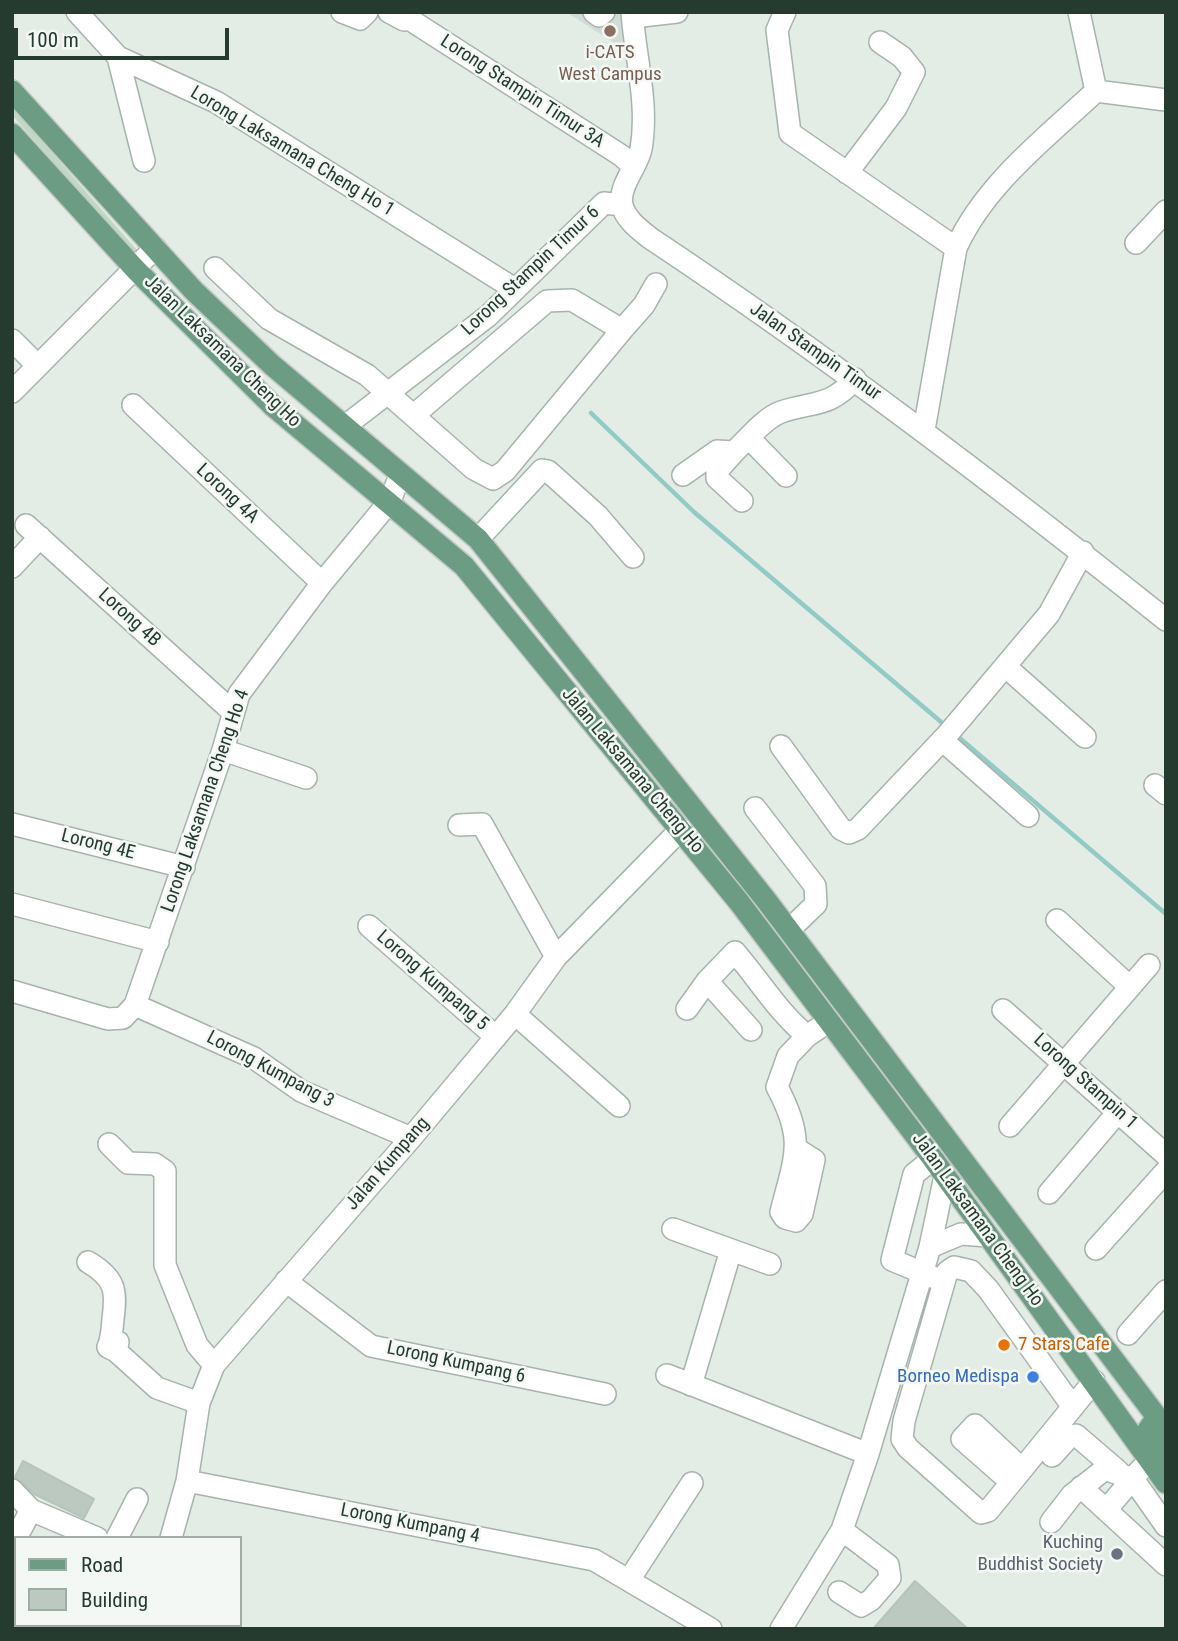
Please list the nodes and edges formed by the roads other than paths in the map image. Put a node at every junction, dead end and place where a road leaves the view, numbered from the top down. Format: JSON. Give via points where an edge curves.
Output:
{"nodes":[{"id":1,"x":77,"y":12,"type":"edge"},
{"id":2,"x":342,"y":12,"type":"edge"},
{"id":3,"x":368,"y":12,"type":"edge"},
{"id":4,"x":594,"y":12,"type":"edge"},
{"id":5,"x":604,"y":12,"type":"edge"},
{"id":6,"x":785,"y":12,"type":"edge"},
{"id":7,"x":1079,"y":12,"type":"edge"},
{"id":8,"x":666,"y":13,"type":"edge"},
{"id":9,"x":402,"y":14,"type":"edge"},
{"id":10,"x":632,"y":15,"type":"edge"},
{"id":11,"x":880,"y":42,"type":"dead end"},
{"id":12,"x":118,"y":57,"type":"junction"},
{"id":13,"x":12,"y":91,"type":"edge"},
{"id":14,"x":1096,"y":91,"type":"junction"},
{"id":15,"x":1166,"y":100,"type":"edge"},
{"id":16,"x":13,"y":135,"type":"edge"},
{"id":17,"x":144,"y":161,"type":"dead end"},
{"id":18,"x":634,"y":167,"type":"junction"},
{"id":19,"x":847,"y":173,"type":"junction"},
{"id":20,"x":622,"y":205,"type":"junction"},
{"id":21,"x":1166,"y":211,"type":"edge"},
{"id":22,"x":1136,"y":243,"type":"dead end"},
{"id":23,"x":155,"y":248,"type":"junction"},
{"id":24,"x":956,"y":248,"type":"junction"},
{"id":25,"x":215,"y":268,"type":"dead end"},
{"id":26,"x":136,"y":270,"type":"junction"},
{"id":27,"x":656,"y":284,"type":"dead end"},
{"id":28,"x":513,"y":288,"type":"junction"},
{"id":29,"x":622,"y":330,"type":"junction"},
{"id":30,"x":12,"y":340,"type":"edge"},
{"id":31,"x":37,"y":365,"type":"junction"},
{"id":32,"x":855,"y":379,"type":"junction"},
{"id":33,"x":12,"y":392,"type":"edge"},
{"id":34,"x":389,"y":393,"type":"junction"},
{"id":35,"x":133,"y":405,"type":"dead end"},
{"id":36,"x":414,"y":415,"type":"junction"},
{"id":37,"x":345,"y":426,"type":"junction"},
{"id":38,"x":924,"y":430,"type":"junction"},
{"id":39,"x":741,"y":445,"type":"junction"},
{"id":40,"x":400,"y":475,"type":"junction"},
{"id":41,"x":683,"y":475,"type":"dead end"},
{"id":42,"x":786,"y":476,"type":"dead end"},
{"id":43,"x":390,"y":501,"type":"junction"},
{"id":44,"x":741,"y":501,"type":"dead end"},
{"id":45,"x":478,"y":539,"type":"junction"},
{"id":46,"x":1083,"y":552,"type":"junction"},
{"id":47,"x":633,"y":557,"type":"dead end"},
{"id":48,"x":12,"y":567,"type":"edge"},
{"id":49,"x":322,"y":583,"type":"junction"},
{"id":50,"x":1166,"y":620,"type":"edge"},
{"id":51,"x":1005,"y":666,"type":"junction"},
{"id":52,"x":233,"y":712,"type":"junction"},
{"id":53,"x":949,"y":732,"type":"junction"},
{"id":54,"x":1085,"y":737,"type":"dead end"},
{"id":55,"x":781,"y":746,"type":"dead end"},
{"id":56,"x":223,"y":750,"type":"junction"},
{"id":57,"x":306,"y":778,"type":"dead end"},
{"id":58,"x":755,"y":808,"type":"dead end"},
{"id":59,"x":1028,"y":816,"type":"dead end"},
{"id":60,"x":12,"y":824,"type":"edge"},
{"id":61,"x":459,"y":825,"type":"dead end"},
{"id":62,"x":681,"y":830,"type":"junction"},
{"id":63,"x":184,"y":867,"type":"junction"},
{"id":64,"x":12,"y":904,"type":"edge"},
{"id":65,"x":1057,"y":920,"type":"dead end"},
{"id":66,"x":369,"y":926,"type":"dead end"},
{"id":67,"x":789,"y":930,"type":"junction"},
{"id":68,"x":158,"y":942,"type":"junction"},
{"id":69,"x":556,"y":957,"type":"junction"},
{"id":70,"x":1149,"y":965,"type":"dead end"},
{"id":71,"x":707,"y":981,"type":"junction"},
{"id":72,"x":1130,"y":987,"type":"junction"},
{"id":73,"x":12,"y":991,"type":"edge"},
{"id":74,"x":135,"y":1005,"type":"junction"},
{"id":75,"x":687,"y":1009,"type":"dead end"},
{"id":76,"x":1003,"y":1010,"type":"dead end"},
{"id":77,"x":515,"y":1014,"type":"junction"},
{"id":78,"x":828,"y":1019,"type":"junction"},
{"id":79,"x":751,"y":1030,"type":"dead end"},
{"id":80,"x":807,"y":1036,"type":"junction"},
{"id":81,"x":496,"y":1037,"type":"junction"},
{"id":82,"x":1066,"y":1063,"type":"junction"},
{"id":83,"x":619,"y":1106,"type":"dead end"},
{"id":84,"x":1118,"y":1112,"type":"junction"},
{"id":85,"x":1010,"y":1126,"type":"dead end"},
{"id":86,"x":411,"y":1138,"type":"junction"},
{"id":87,"x":109,"y":1144,"type":"dead end"},
{"id":88,"x":798,"y":1150,"type":"dead end"},
{"id":89,"x":1166,"y":1155,"type":"edge"},
{"id":90,"x":939,"y":1168,"type":"junction"},
{"id":91,"x":1166,"y":1171,"type":"edge"},
{"id":92,"x":1049,"y":1192,"type":"dead end"},
{"id":93,"x":673,"y":1230,"type":"dead end"},
{"id":94,"x":988,"y":1236,"type":"junction"},
{"id":95,"x":929,"y":1247,"type":"junction"},
{"id":96,"x":731,"y":1250,"type":"junction"},
{"id":97,"x":1096,"y":1250,"type":"dead end"},
{"id":98,"x":89,"y":1262,"type":"dead end"},
{"id":99,"x":770,"y":1264,"type":"dead end"},
{"id":100,"x":921,"y":1274,"type":"junction"},
{"id":101,"x":286,"y":1281,"type":"junction"},
{"id":102,"x":944,"y":1281,"type":"junction"},
{"id":103,"x":1166,"y":1290,"type":"edge"},
{"id":104,"x":1128,"y":1334,"type":"dead end"},
{"id":105,"x":214,"y":1365,"type":"junction"},
{"id":106,"x":667,"y":1375,"type":"dead end"},
{"id":107,"x":1094,"y":1381,"type":"junction"},
{"id":108,"x":691,"y":1385,"type":"junction"},
{"id":109,"x":605,"y":1394,"type":"dead end"},
{"id":110,"x":199,"y":1403,"type":"junction"},
{"id":111,"x":1073,"y":1408,"type":"junction"},
{"id":112,"x":1163,"y":1418,"type":"edge"},
{"id":113,"x":879,"y":1419,"type":"junction"},
{"id":114,"x":903,"y":1431,"type":"junction"},
{"id":115,"x":867,"y":1454,"type":"junction"},
{"id":116,"x":1157,"y":1459,"type":"edge"},
{"id":117,"x":1126,"y":1475,"type":"junction"},
{"id":118,"x":187,"y":1481,"type":"junction"},
{"id":119,"x":692,"y":1483,"type":"dead end"},
{"id":120,"x":1166,"y":1483,"type":"edge"},
{"id":121,"x":1081,"y":1487,"type":"junction"},
{"id":122,"x":12,"y":1490,"type":"edge"},
{"id":123,"x":137,"y":1499,"type":"dead end"},
{"id":124,"x":31,"y":1510,"type":"junction"},
{"id":125,"x":1106,"y":1510,"type":"junction"},
{"id":126,"x":1051,"y":1522,"type":"dead end"},
{"id":127,"x":1166,"y":1525,"type":"edge"},
{"id":128,"x":989,"y":1526,"type":"dead end"},
{"id":129,"x":842,"y":1530,"type":"junction"},
{"id":130,"x":17,"y":1536,"type":"edge"},
{"id":131,"x":92,"y":1536,"type":"edge"},
{"id":132,"x":118,"y":1536,"type":"edge"},
{"id":133,"x":173,"y":1536,"type":"edge"},
{"id":134,"x":1166,"y":1565,"type":"edge"},
{"id":135,"x":629,"y":1580,"type":"junction"},
{"id":136,"x":839,"y":1592,"type":"dead end"},
{"id":137,"x":711,"y":1629,"type":"edge"},
{"id":138,"x":781,"y":1629,"type":"edge"}],
"edges":[{"from":1,"to":12,"type":"street","name":"Lorong Laksamana Cheng Ho 1"},
{"from":2,"to":3,"type":"street","via":[[360,19]]},
{"from":4,"to":5,"type":"street","via":[[599,16]]},
{"from":6,"to":19,"type":"street","via":[[776,30],[786,125],[790,133]]},
{"from":7,"to":14,"type":"street"},
{"from":8,"to":10,"type":"street"},
{"from":9,"to":18,"type":"street","name":"Lorong Stampin Timur 3A"},
{"from":10,"to":18,"type":"street","via":[[644,116],[641,151]]},
{"from":11,"to":19,"type":"street","via":[[914,72],[896,108]]},
{"from":12,"to":17,"type":"street"},
{"from":12,"to":28,"type":"street","name":"Lorong Laksamana Cheng Ho 1","via":[[216,102]]},
{"from":13,"to":23,"type":"main road","name":"Jalan Laksamana Cheng Ho"},
{"from":14,"to":15,"type":"street"},
{"from":14,"to":24,"type":"street","via":[[1012,170],[968,223]]},
{"from":16,"to":26,"type":"main road","name":"Jalan Laksamana Cheng Ho"},
{"from":18,"to":20,"type":"street"},
{"from":19,"to":24,"type":"street"},
{"from":20,"to":28,"type":"street","name":"Lorong Stampin Timur 6","via":[[604,203]]},
{"from":20,"to":32,"type":"street","name":"Jalan Stampin Timur","via":[[644,234]]},
{"from":21,"to":22,"type":"street"},
{"from":23,"to":26,"type":"street"},
{"from":23,"to":37,"type":"main road","name":"Jalan Laksamana Cheng Ho","via":[[272,365]]},
{"from":24,"to":38,"type":"street"},
{"from":25,"to":34,"type":"street","via":[[269,319],[367,375]]},
{"from":26,"to":31,"type":"street"},
{"from":26,"to":43,"type":"main road","name":"Jalan Laksamana Cheng Ho","via":[[274,406]]},
{"from":27,"to":29,"type":"street"},
{"from":28,"to":34,"type":"street","name":"Lorong Stampin Timur 6","via":[[488,316]]},
{"from":29,"to":36,"type":"street","via":[[572,300],[547,301]]},
{"from":29,"to":36,"type":"street","via":[[505,471],[493,479],[474,470]]},
{"from":30,"to":31,"type":"street"},
{"from":31,"to":33,"type":"street"},
{"from":32,"to":38,"type":"street","name":"Jalan Stampin Timur"},
{"from":32,"to":39,"type":"street","via":[[823,404],[778,412]]},
{"from":34,"to":36,"type":"street"},
{"from":34,"to":37,"type":"street","name":"Lorong Stampin Timur 6"},
{"from":35,"to":49,"type":"street","name":"Lorong 4A"},
{"from":37,"to":40,"type":"main road","name":"Jalan Laksamana Cheng Ho"},
{"from":38,"to":46,"type":"street","name":"Jalan Stampin Timur"},
{"from":39,"to":41,"type":"street","via":[[717,451]]},
{"from":39,"to":42,"type":"street"},
{"from":39,"to":44,"type":"street","via":[[717,471],[718,478]]},
{"from":40,"to":43,"type":"street","name":"Lorong Laksamana Cheng Ho 4"},
{"from":40,"to":45,"type":"main road","name":"Jalan Laksamana Cheng Ho"},
{"from":43,"to":49,"type":"street","name":"Lorong Laksamana Cheng Ho 4"},
{"from":43,"to":62,"type":"main road","name":"Jalan Laksamana Cheng Ho","via":[[464,566]]},
{"from":45,"to":47,"type":"street","via":[[542,470],[598,516]]},
{"from":45,"to":67,"type":"main road","name":"Jalan Laksamana Cheng Ho"},
{"from":46,"to":50,"type":"street","name":"Jalan Stampin Timur"},
{"from":46,"to":51,"type":"street","via":[[1049,614]]},
{"from":48,"to":52,"type":"street","name":"Lorong 4B","via":[[33,531]]},
{"from":49,"to":52,"type":"street","name":"Lorong Laksamana Cheng Ho 4","via":[[249,677]]},
{"from":51,"to":53,"type":"street"},
{"from":51,"to":54,"type":"street"},
{"from":52,"to":56,"type":"street","name":"Lorong Laksamana Cheng Ho 4"},
{"from":53,"to":55,"type":"street","via":[[858,829],[849,832],[842,829]]},
{"from":53,"to":59,"type":"street"},
{"from":56,"to":57,"type":"street"},
{"from":56,"to":63,"type":"street","name":"Lorong Laksamana Cheng Ho 4"},
{"from":58,"to":67,"type":"street","via":[[815,886],[816,904]]},
{"from":60,"to":63,"type":"street","name":"Lorong 4E"},
{"from":61,"to":69,"type":"street","via":[[482,824]]},
{"from":62,"to":69,"type":"street","name":"Jalan Kumpang"},
{"from":62,"to":78,"type":"main road","name":"Jalan Laksamana Cheng Ho"},
{"from":63,"to":68,"type":"street","name":"Lorong Laksamana Cheng Ho 4"},
{"from":64,"to":68,"type":"street"},
{"from":65,"to":72,"type":"street"},
{"from":66,"to":81,"type":"street","name":"Lorong Kumpang 5"},
{"from":67,"to":112,"type":"main road","name":"Jalan Laksamana Cheng Ho"},
{"from":68,"to":74,"type":"street","name":"Lorong Laksamana Cheng Ho 4"},
{"from":69,"to":77,"type":"street","name":"Jalan Kumpang"},
{"from":70,"to":72,"type":"street"},
{"from":71,"to":75,"type":"street"},
{"from":71,"to":79,"type":"street"},
{"from":71,"to":80,"type":"street","via":[[735,951],[779,1010]]},
{"from":72,"to":82,"type":"street"},
{"from":73,"to":74,"type":"street","via":[[108,1019],[123,1018]]},
{"from":74,"to":86,"type":"street","name":"Lorong Kumpang 3","via":[[254,1058],[301,1091]]},
{"from":76,"to":82,"type":"street","name":"Lorong Stampin 1"},
{"from":77,"to":81,"type":"street","name":"Jalan Kumpang"},
{"from":77,"to":83,"type":"street"},
{"from":78,"to":80,"type":"street"},
{"from":78,"to":90,"type":"main road","name":"Jalan Laksamana Cheng Ho"},
{"from":80,"to":88,"type":"street","via":[[788,1056],[777,1087],[790,1111]]},
{"from":81,"to":86,"type":"street","name":"Jalan Kumpang"},
{"from":82,"to":84,"type":"street","name":"Lorong Stampin 1"},
{"from":82,"to":85,"type":"street"},
{"from":84,"to":89,"type":"street","name":"Lorong Stampin 1"},
{"from":84,"to":92,"type":"street"},
{"from":86,"to":101,"type":"street","name":"Jalan Kumpang"},
{"from":87,"to":105,"type":"street","via":[[128,1163],[155,1164],[165,1171],[165,1265],[197,1345]]},
{"from":90,"to":94,"type":"main road","name":"Jalan Laksamana Cheng Ho"},
{"from":90,"to":95,"type":"street"},
{"from":90,"to":100,"type":"street","via":[[914,1174],[892,1260]]},
{"from":91,"to":97,"type":"street"},
{"from":93,"to":96,"type":"street"},
{"from":94,"to":95,"type":"street","via":[[961,1234]]},
{"from":94,"to":107,"type":"main road","name":"Jalan Laksamana Cheng Ho"},
{"from":95,"to":100,"type":"street"},
{"from":96,"to":99,"type":"street"},
{"from":96,"to":108,"type":"street"},
{"from":98,"to":110,"type":"street","via":[[113,1283],[114,1346],[157,1388]]},
{"from":100,"to":102,"type":"street"},
{"from":100,"to":113,"type":"street"},
{"from":101,"to":105,"type":"street","name":"Jalan Kumpang"},
{"from":101,"to":109,"type":"street","name":"Lorong Kumpang 6","via":[[371,1346]]},
{"from":102,"to":111,"type":"street","via":[[954,1267],[971,1271]]},
{"from":102,"to":114,"type":"street"},
{"from":103,"to":104,"type":"street"},
{"from":105,"to":110,"type":"street","name":"Jalan Kumpang"},
{"from":106,"to":108,"type":"street"},
{"from":107,"to":111,"type":"street"},
{"from":107,"to":116,"type":"main road","name":"Jalan Laksamana Cheng Ho"},
{"from":108,"to":115,"type":"street"},
{"from":110,"to":118,"type":"street","name":"Jalan Kumpang"},
{"from":111,"to":114,"type":"street","via":[[988,1511],[981,1513],[908,1448]]},
{"from":112,"to":116,"type":"main road","via":[[1148,1430]]},
{"from":113,"to":114,"type":"street"},
{"from":113,"to":115,"type":"street"},
{"from":115,"to":129,"type":"street"},
{"from":116,"to":117,"type":"street"},
{"from":116,"to":120,"type":"main road","name":"Jalan Laksamana Cheng Ho"},
{"from":117,"to":121,"type":"street","via":[[1105,1469]]},
{"from":117,"to":125,"type":"street"},
{"from":117,"to":127,"type":"street"},
{"from":117,"to":128,"type":"street","via":[[1076,1435],[1070,1436]]},
{"from":118,"to":133,"type":"street","name":"Jalan Kumpang"},
{"from":118,"to":135,"type":"street","name":"Lorong Kumpang 4","via":[[582,1557]]},
{"from":119,"to":135,"type":"street"},
{"from":121,"to":125,"type":"street"},
{"from":121,"to":126,"type":"street"},
{"from":122,"to":124,"type":"street"},
{"from":123,"to":132,"type":"street"},
{"from":124,"to":130,"type":"street"},
{"from":124,"to":131,"type":"street"},
{"from":125,"to":134,"type":"street"},
{"from":129,"to":136,"type":"street","via":[[888,1565],[890,1578],[861,1606]]},
{"from":129,"to":138,"type":"street"},
{"from":135,"to":137,"type":"street","name":"Lorong Kumpang 4"}]}
